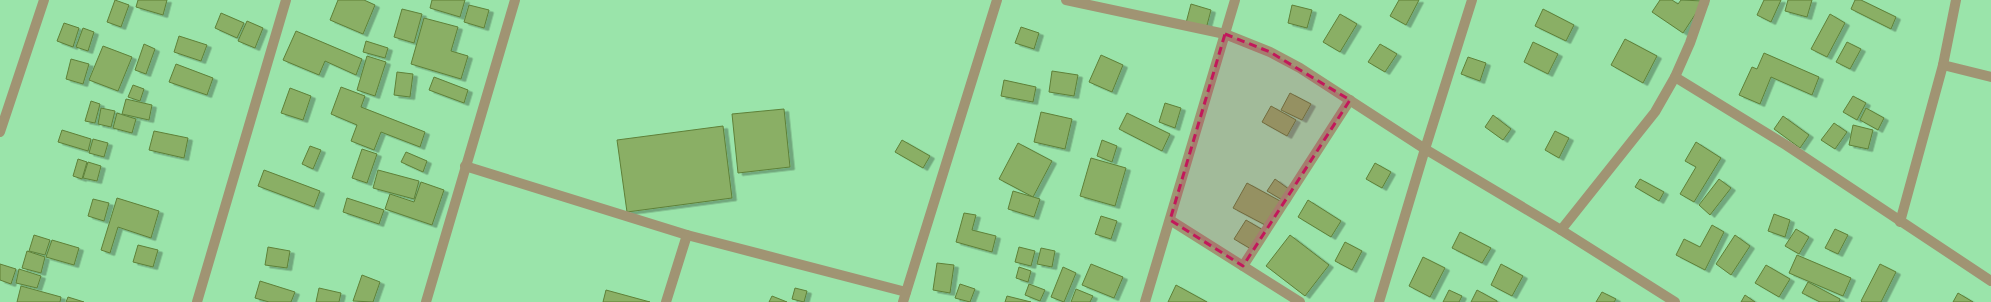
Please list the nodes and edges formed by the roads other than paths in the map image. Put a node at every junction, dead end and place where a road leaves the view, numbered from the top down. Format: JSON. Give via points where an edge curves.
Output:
{"nodes":[{"id":1,"x":44,"y":0,"type":"edge"},
{"id":2,"x":286,"y":0,"type":"edge"},
{"id":3,"x":515,"y":0,"type":"edge"},
{"id":4,"x":997,"y":0,"type":"edge"},
{"id":5,"x":1066,"y":0,"type":"edge"},
{"id":6,"x":1235,"y":0,"type":"edge"},
{"id":7,"x":1472,"y":0,"type":"edge"},
{"id":8,"x":1705,"y":0,"type":"edge"},
{"id":9,"x":1956,"y":0,"type":"edge"},
{"id":10,"x":1224,"y":34,"type":"junction"},
{"id":11,"x":1943,"y":65,"type":"junction"},
{"id":12,"x":1675,"y":77,"type":"junction"},
{"id":13,"x":1991,"y":77,"type":"edge"},
{"id":14,"x":1350,"y":100,"type":"junction"},
{"id":15,"x":0,"y":132,"type":"edge"},
{"id":16,"x":1425,"y":148,"type":"junction"},
{"id":17,"x":465,"y":166,"type":"junction"},
{"id":18,"x":1170,"y":220,"type":"junction"},
{"id":19,"x":1900,"y":222,"type":"junction"},
{"id":20,"x":1561,"y":230,"type":"junction"},
{"id":21,"x":687,"y":234,"type":"junction"},
{"id":22,"x":1243,"y":266,"type":"junction"},
{"id":23,"x":1991,"y":280,"type":"edge"},
{"id":24,"x":906,"y":292,"type":"junction"},
{"id":25,"x":197,"y":302,"type":"edge"},
{"id":26,"x":426,"y":302,"type":"edge"},
{"id":27,"x":666,"y":302,"type":"edge"},
{"id":28,"x":903,"y":302,"type":"edge"},
{"id":29,"x":1145,"y":302,"type":"edge"},
{"id":30,"x":1300,"y":302,"type":"edge"},
{"id":31,"x":1379,"y":302,"type":"edge"},
{"id":32,"x":1675,"y":302,"type":"edge"}],
"edges":[{"from":1,"to":15,"type":"street"},
{"from":2,"to":25,"type":"street"},
{"from":3,"to":17,"type":"street"},
{"from":4,"to":24,"type":"street"},
{"from":5,"to":10,"type":"street"},
{"from":6,"to":10,"type":"street"},
{"from":7,"to":16,"type":"street"},
{"from":8,"to":12,"type":"street"},
{"from":9,"to":11,"type":"street"},
{"from":10,"to":14,"type":"street","via":[[1270,52]]},
{"from":10,"to":18,"type":"street"},
{"from":11,"to":13,"type":"street"},
{"from":11,"to":19,"type":"street"},
{"from":12,"to":19,"type":"street","via":[[1786,145]]},
{"from":12,"to":20,"type":"street","via":[[1654,112]]},
{"from":14,"to":16,"type":"street"},
{"from":14,"to":22,"type":"street"},
{"from":16,"to":20,"type":"street"},
{"from":16,"to":31,"type":"street"},
{"from":17,"to":21,"type":"street"},
{"from":17,"to":26,"type":"street"},
{"from":18,"to":22,"type":"street"},
{"from":18,"to":29,"type":"street"},
{"from":19,"to":23,"type":"street"},
{"from":20,"to":32,"type":"street"},
{"from":21,"to":24,"type":"street"},
{"from":21,"to":27,"type":"street"},
{"from":22,"to":30,"type":"street"},
{"from":24,"to":28,"type":"street"}]}
